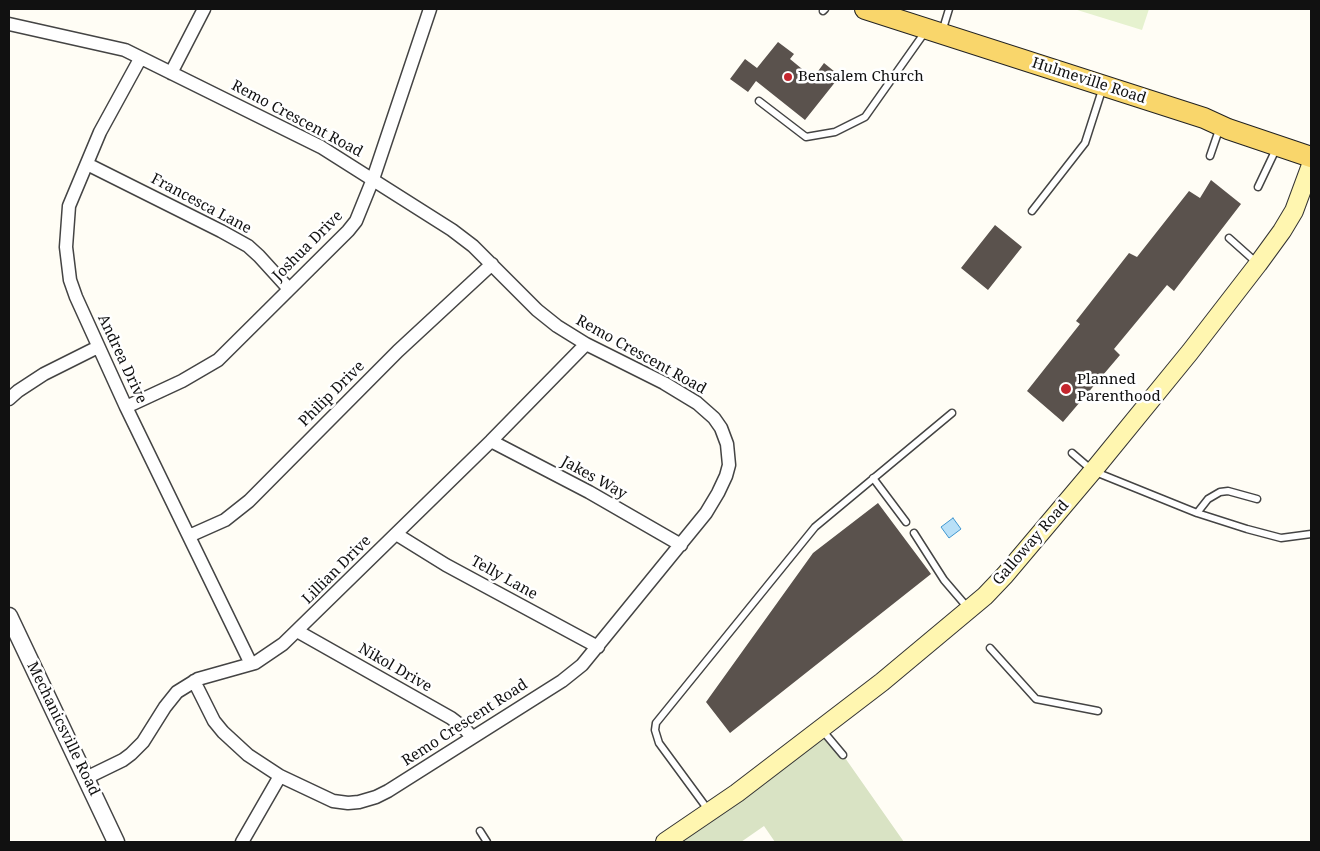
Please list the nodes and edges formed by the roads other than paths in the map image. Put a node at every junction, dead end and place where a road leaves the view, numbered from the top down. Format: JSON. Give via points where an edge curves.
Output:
{"nodes":[{"id":1,"x":204,"y":9,"type":"edge"},
{"id":2,"x":430,"y":9,"type":"edge"},
{"id":3,"x":865,"y":9,"type":"edge"},
{"id":4,"x":949,"y":9,"type":"edge"},
{"id":5,"x":9,"y":24,"type":"edge"},
{"id":6,"x":934,"y":31,"type":"junction"},
{"id":7,"x":140,"y":58,"type":"junction"},
{"id":8,"x":171,"y":72,"type":"junction"},
{"id":9,"x":1104,"y":86,"type":"junction"},
{"id":10,"x":759,"y":101,"type":"dead end"},
{"id":11,"x":1220,"y":126,"type":"junction"},
{"id":12,"x":1277,"y":146,"type":"junction"},
{"id":13,"x":1210,"y":156,"type":"dead end"},
{"id":14,"x":1311,"y":157,"type":"edge"},
{"id":15,"x":87,"y":164,"type":"junction"},
{"id":16,"x":1311,"y":165,"type":"edge"},
{"id":17,"x":373,"y":179,"type":"junction"},
{"id":18,"x":1258,"y":187,"type":"dead end"},
{"id":19,"x":1032,"y":210,"type":"dead end"},
{"id":20,"x":1229,"y":238,"type":"dead end"},
{"id":21,"x":492,"y":264,"type":"junction"},
{"id":22,"x":1258,"y":264,"type":"junction"},
{"id":23,"x":289,"y":289,"type":"junction"},
{"id":24,"x":586,"y":344,"type":"junction"},
{"id":25,"x":98,"y":347,"type":"junction"},
{"id":26,"x":9,"y":399,"type":"edge"},
{"id":27,"x":126,"y":407,"type":"junction"},
{"id":28,"x":952,"y":413,"type":"dead end"},
{"id":29,"x":491,"y":441,"type":"junction"},
{"id":30,"x":1072,"y":453,"type":"dead end"},
{"id":31,"x":1093,"y":471,"type":"junction"},
{"id":32,"x":873,"y":478,"type":"junction"},
{"id":33,"x":1257,"y":499,"type":"dead end"},
{"id":34,"x":1197,"y":512,"type":"junction"},
{"id":35,"x":906,"y":522,"type":"dead end"},
{"id":36,"x":914,"y":533,"type":"dead end"},
{"id":37,"x":396,"y":534,"type":"junction"},
{"id":38,"x":1311,"y":534,"type":"edge"},
{"id":39,"x":189,"y":536,"type":"junction"},
{"id":40,"x":681,"y":545,"type":"junction"},
{"id":41,"x":969,"y":609,"type":"junction"},
{"id":42,"x":9,"y":619,"type":"edge"},
{"id":43,"x":297,"y":631,"type":"junction"},
{"id":44,"x":598,"y":647,"type":"junction"},
{"id":45,"x":990,"y":648,"type":"dead end"},
{"id":46,"x":252,"y":664,"type":"junction"},
{"id":47,"x":194,"y":681,"type":"junction"},
{"id":48,"x":1098,"y":711,"type":"dead end"},
{"id":49,"x":821,"y":729,"type":"junction"},
{"id":50,"x":472,"y":737,"type":"junction"},
{"id":51,"x":843,"y":755,"type":"dead end"},
{"id":52,"x":280,"y":776,"type":"junction"},
{"id":53,"x":86,"y":778,"type":"junction"},
{"id":54,"x":710,"y":812,"type":"junction"},
{"id":55,"x":480,"y":831,"type":"dead end"},
{"id":56,"x":116,"y":842,"type":"edge"},
{"id":57,"x":242,"y":842,"type":"edge"},
{"id":58,"x":487,"y":842,"type":"edge"},
{"id":59,"x":665,"y":842,"type":"edge"}],
"edges":[{"from":1,"to":8,"type":"street"},
{"from":2,"to":17,"type":"street","name":"Joshua Drive"},
{"from":3,"to":6,"type":"main road","name":"Hulmeville Road"},
{"from":4,"to":6,"type":"lane"},
{"from":5,"to":7,"type":"street","name":"Remo Crescent Road","via":[[115,47]]},
{"from":6,"to":9,"type":"main road","name":"Hulmeville Road"},
{"from":6,"to":10,"type":"lane","via":[[865,117],[835,132],[806,137]]},
{"from":7,"to":8,"type":"street","name":"Remo Crescent Road"},
{"from":7,"to":15,"type":"street","name":"Andrea Drive","via":[[100,132]]},
{"from":8,"to":17,"type":"street","name":"Remo Crescent Road","via":[[285,128]]},
{"from":9,"to":11,"type":"main road","name":"Hulmeville Road"},
{"from":9,"to":19,"type":"lane","via":[[1085,143]]},
{"from":11,"to":12,"type":"main road","name":"Hulmeville Road"},
{"from":11,"to":13,"type":"lane"},
{"from":12,"to":14,"type":"main road","name":"Hulmeville Road"},
{"from":12,"to":18,"type":"lane"},
{"from":15,"to":23,"type":"street","name":"Francesca Lane","via":[[248,246]]},
{"from":15,"to":25,"type":"street","name":"Andrea Drive","via":[[69,206],[66,247],[70,280]]},
{"from":16,"to":22,"type":"main road","name":"Galloway Road","via":[[1304,192],[1294,211]]},
{"from":17,"to":21,"type":"street","name":"Remo Crescent Road","via":[[452,230]]},
{"from":17,"to":23,"type":"street","name":"Joshua Drive","via":[[356,221]]},
{"from":20,"to":22,"type":"lane"},
{"from":21,"to":24,"type":"street","name":"Remo Crescent Road","via":[[537,310]]},
{"from":21,"to":39,"type":"street","name":"Philip Drive","via":[[398,351],[249,501],[225,520]]},
{"from":22,"to":31,"type":"main road","name":"Galloway Road"},
{"from":23,"to":27,"type":"street","name":"Joshua Drive","via":[[218,360]]},
{"from":24,"to":29,"type":"street","name":"Lillian Drive"},
{"from":24,"to":40,"type":"street","name":"Remo Crescent Road","via":[[696,403],[721,428],[729,453],[726,476],[706,513]]},
{"from":25,"to":26,"type":"street","via":[[44,374]]},
{"from":25,"to":27,"type":"street","name":"Andrea Drive"},
{"from":27,"to":39,"type":"street","name":"Andrea Drive"},
{"from":28,"to":32,"type":"lane"},
{"from":29,"to":37,"type":"street","name":"Lillian Drive"},
{"from":29,"to":40,"type":"street","name":"Jakes Way"},
{"from":30,"to":31,"type":"lane"},
{"from":31,"to":34,"type":"lane"},
{"from":31,"to":41,"type":"main road","name":"Galloway Road","via":[[1006,575]]},
{"from":32,"to":35,"type":"lane"},
{"from":32,"to":54,"type":"lane","via":[[814,527],[656,723],[659,743]]},
{"from":33,"to":34,"type":"lane","via":[[1220,492],[1208,499]]},
{"from":34,"to":38,"type":"lane","via":[[1281,538]]},
{"from":36,"to":41,"type":"lane","via":[[944,580]]},
{"from":37,"to":43,"type":"street","name":"Lillian Drive"},
{"from":37,"to":44,"type":"street","name":"Telly Lane","via":[[446,566]]},
{"from":39,"to":46,"type":"street","name":"Andrea Drive"},
{"from":40,"to":44,"type":"street","name":"Remo Crescent Road"},
{"from":41,"to":49,"type":"main road","name":"Galloway Road"},
{"from":42,"to":53,"type":"street","name":"Mechanicsville Road"},
{"from":43,"to":46,"type":"street","name":"Lillian Drive","via":[[269,655]]},
{"from":43,"to":50,"type":"street","name":"Nikol Drive","via":[[451,718]]},
{"from":44,"to":50,"type":"street","name":"Remo Crescent Road","via":[[562,681]]},
{"from":45,"to":48,"type":"lane","via":[[1036,699]]},
{"from":46,"to":47,"type":"street","name":"Lillian Drive"},
{"from":47,"to":52,"type":"street","name":"Remo Crescent Road","via":[[222,732]]},
{"from":47,"to":53,"type":"street","name":"Lillian Drive","via":[[177,692],[131,754]]},
{"from":49,"to":51,"type":"lane"},
{"from":49,"to":54,"type":"main road","name":"Galloway Road"},
{"from":50,"to":52,"type":"street","name":"Remo Crescent Road","via":[[388,791],[359,802],[332,801]]},
{"from":52,"to":57,"type":"street"},
{"from":53,"to":56,"type":"street","name":"Mechanicsville Road"},
{"from":54,"to":59,"type":"main road","name":"Galloway Road"},
{"from":55,"to":58,"type":"lane"}]}
